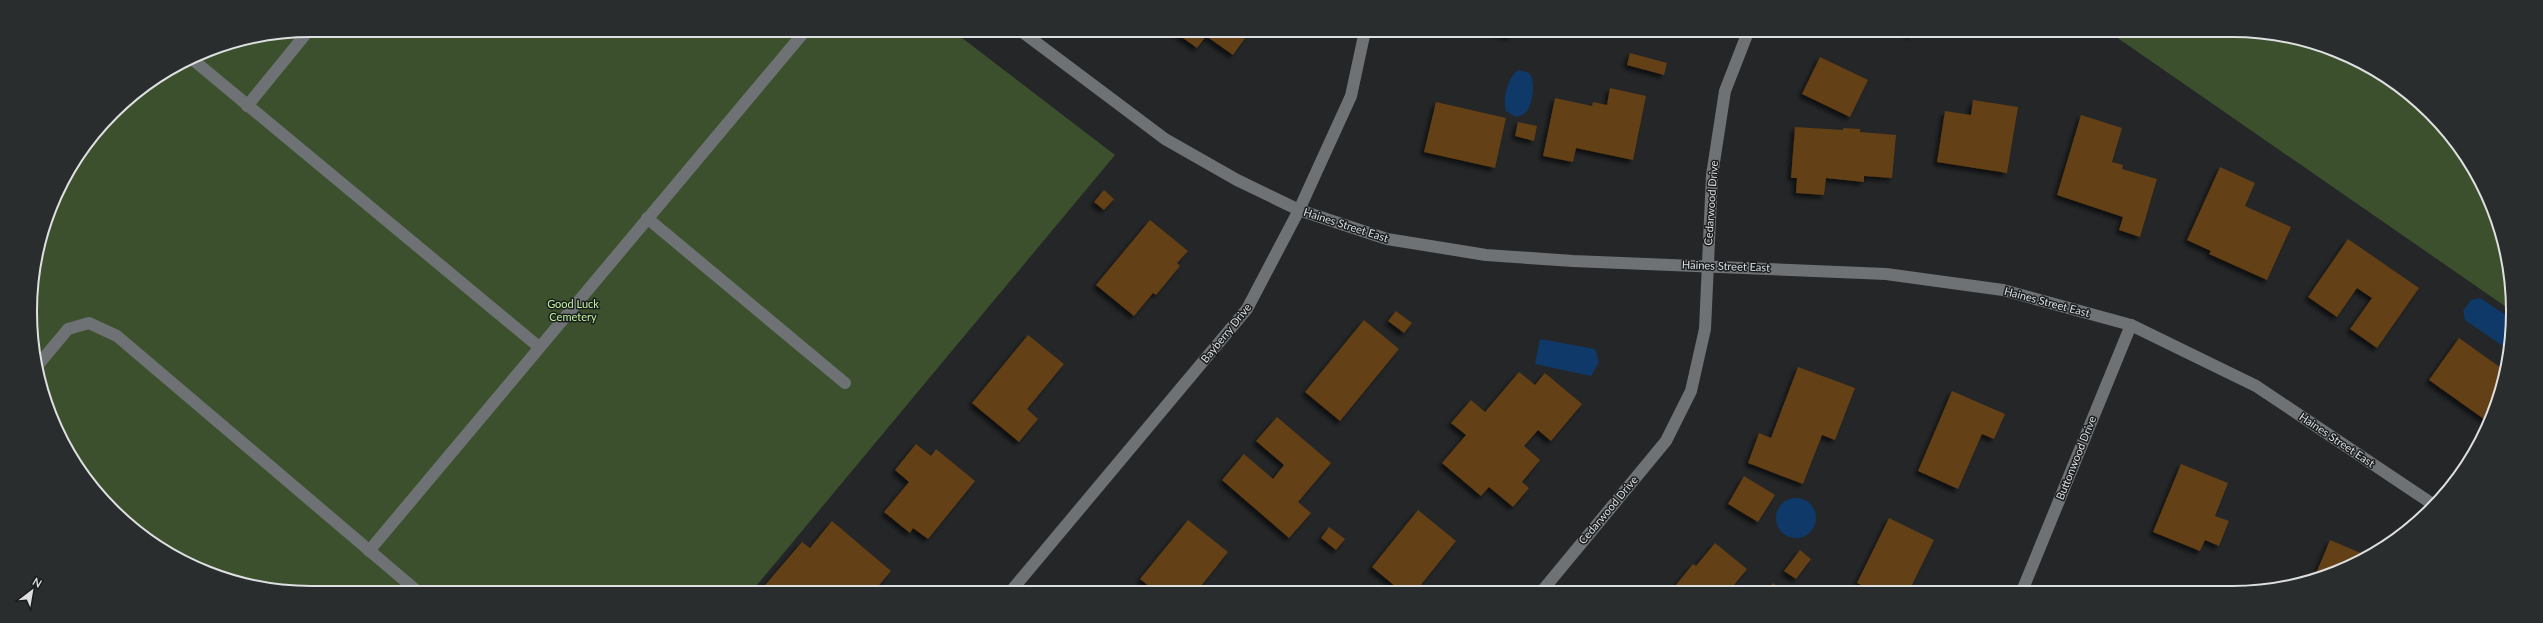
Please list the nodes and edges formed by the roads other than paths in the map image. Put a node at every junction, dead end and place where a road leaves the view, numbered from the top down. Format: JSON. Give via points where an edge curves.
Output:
{"nodes":[{"id":1,"x":800,"y":37,"type":"edge"},
{"id":2,"x":1029,"y":37,"type":"edge"},
{"id":3,"x":1364,"y":37,"type":"edge"},
{"id":4,"x":1746,"y":37,"type":"edge"},
{"id":5,"x":303,"y":38,"type":"edge"},
{"id":6,"x":196,"y":62,"type":"edge"},
{"id":7,"x":247,"y":106,"type":"junction"},
{"id":8,"x":1299,"y":210,"type":"junction"},
{"id":9,"x":647,"y":218,"type":"junction"},
{"id":10,"x":1708,"y":265,"type":"junction"},
{"id":11,"x":2131,"y":325,"type":"junction"},
{"id":12,"x":539,"y":347,"type":"junction"},
{"id":13,"x":41,"y":361,"type":"edge"},
{"id":14,"x":845,"y":383,"type":"dead end"},
{"id":15,"x":2429,"y":502,"type":"edge"},
{"id":16,"x":369,"y":551,"type":"junction"},
{"id":17,"x":411,"y":586,"type":"edge"},
{"id":18,"x":1014,"y":586,"type":"edge"},
{"id":19,"x":1546,"y":586,"type":"edge"},
{"id":20,"x":2024,"y":586,"type":"edge"}],
"edges":[{"from":1,"to":9,"type":"street"},
{"from":2,"to":8,"type":"street","name":"Haines Street East","via":[[1165,139],[1237,180]]},
{"from":3,"to":8,"type":"street","name":"Bayberry Drive","via":[[1351,96]]},
{"from":4,"to":10,"type":"street","name":"Cedarwood Drive","via":[[1725,92],[1712,174]]},
{"from":5,"to":7,"type":"street"},
{"from":6,"to":7,"type":"street"},
{"from":7,"to":12,"type":"street"},
{"from":8,"to":10,"type":"street","name":"Haines Street East","via":[[1387,239],[1486,255],[1573,261]]},
{"from":8,"to":18,"type":"street","name":"Bayberry Drive","via":[[1247,309]]},
{"from":9,"to":12,"type":"street"},
{"from":9,"to":14,"type":"street"},
{"from":10,"to":11,"type":"street","name":"Haines Street East","via":[[1886,274],[2003,290]]},
{"from":10,"to":19,"type":"street","name":"Cedarwood Drive","via":[[1705,329],[1691,391],[1666,441]]},
{"from":11,"to":15,"type":"street","name":"Haines Street East","via":[[2256,386]]},
{"from":11,"to":20,"type":"street","name":"Buttonwood Drive"},
{"from":12,"to":16,"type":"street"},
{"from":13,"to":16,"type":"street","via":[[68,330],[89,323],[117,336]]},
{"from":16,"to":17,"type":"street"}]}
